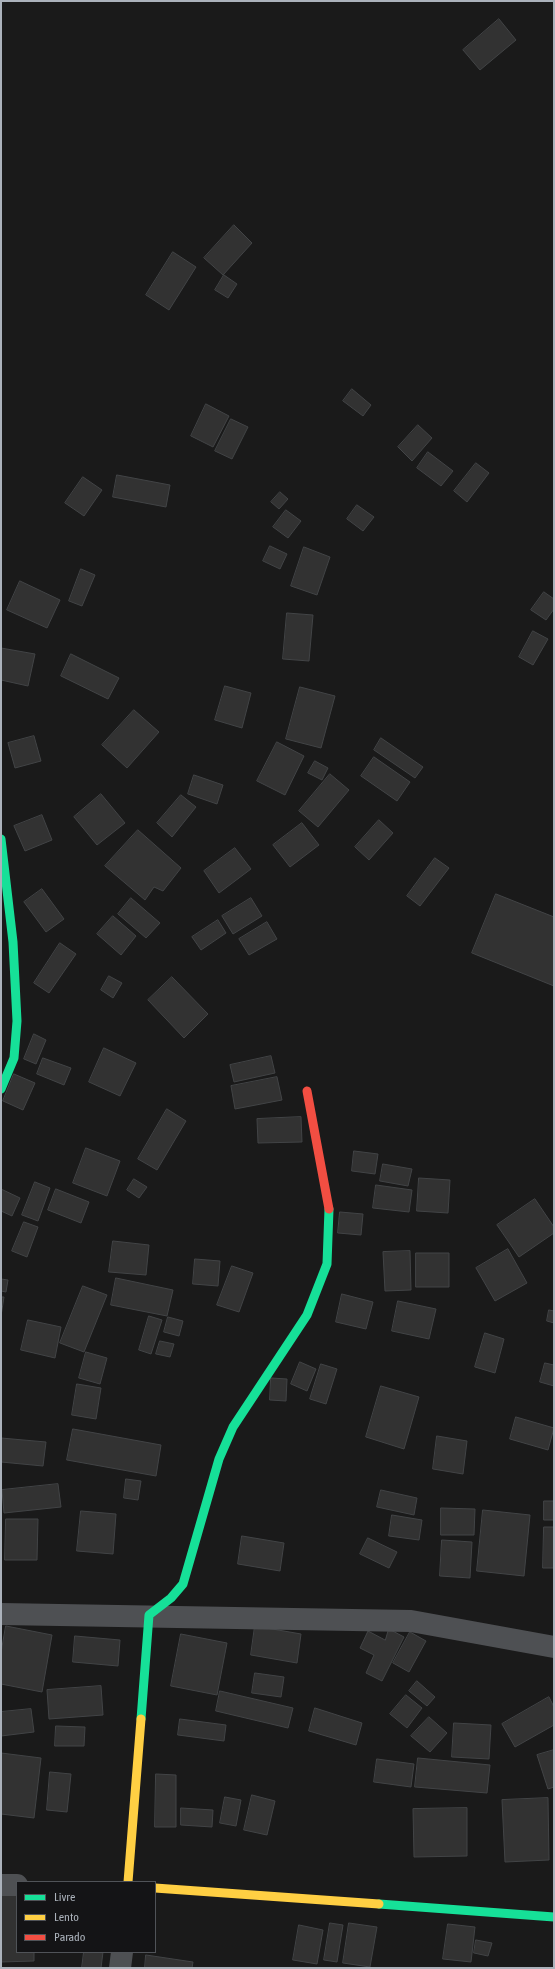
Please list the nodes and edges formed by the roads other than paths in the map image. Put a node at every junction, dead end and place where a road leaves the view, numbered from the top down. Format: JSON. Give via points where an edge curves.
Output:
{"nodes":[{"id":1,"x":1,"y":839,"type":"edge"},
{"id":2,"x":1,"y":1089,"type":"edge"},
{"id":3,"x":307,"y":1091,"type":"dead end"},
{"id":4,"x":1,"y":1614,"type":"edge"},
{"id":5,"x":149,"y":1616,"type":"junction"},
{"id":6,"x":554,"y":1647,"type":"edge"},
{"id":7,"x":128,"y":1881,"type":"edge"},
{"id":8,"x":1,"y":1885,"type":"edge"},
{"id":9,"x":16,"y":1885,"type":"edge"},
{"id":10,"x":156,"y":1888,"type":"edge"},
{"id":11,"x":554,"y":1917,"type":"edge"},
{"id":12,"x":122,"y":1953,"type":"edge"},
{"id":13,"x":120,"y":1968,"type":"edge"}],
"edges":[{"from":1,"to":2,"type":"street","via":[[16,980],[16,1047],[12,1068]]},
{"from":3,"to":5,"type":"street","via":[[329,1209],[327,1264],[307,1315],[233,1427],[219,1459],[183,1584]]},
{"from":4,"to":5,"type":"street"},
{"from":5,"to":6,"type":"street","via":[[411,1621]]},
{"from":5,"to":7,"type":"street"},
{"from":8,"to":9,"type":"street"},
{"from":10,"to":11,"type":"street"},
{"from":12,"to":13,"type":"street"}]}
